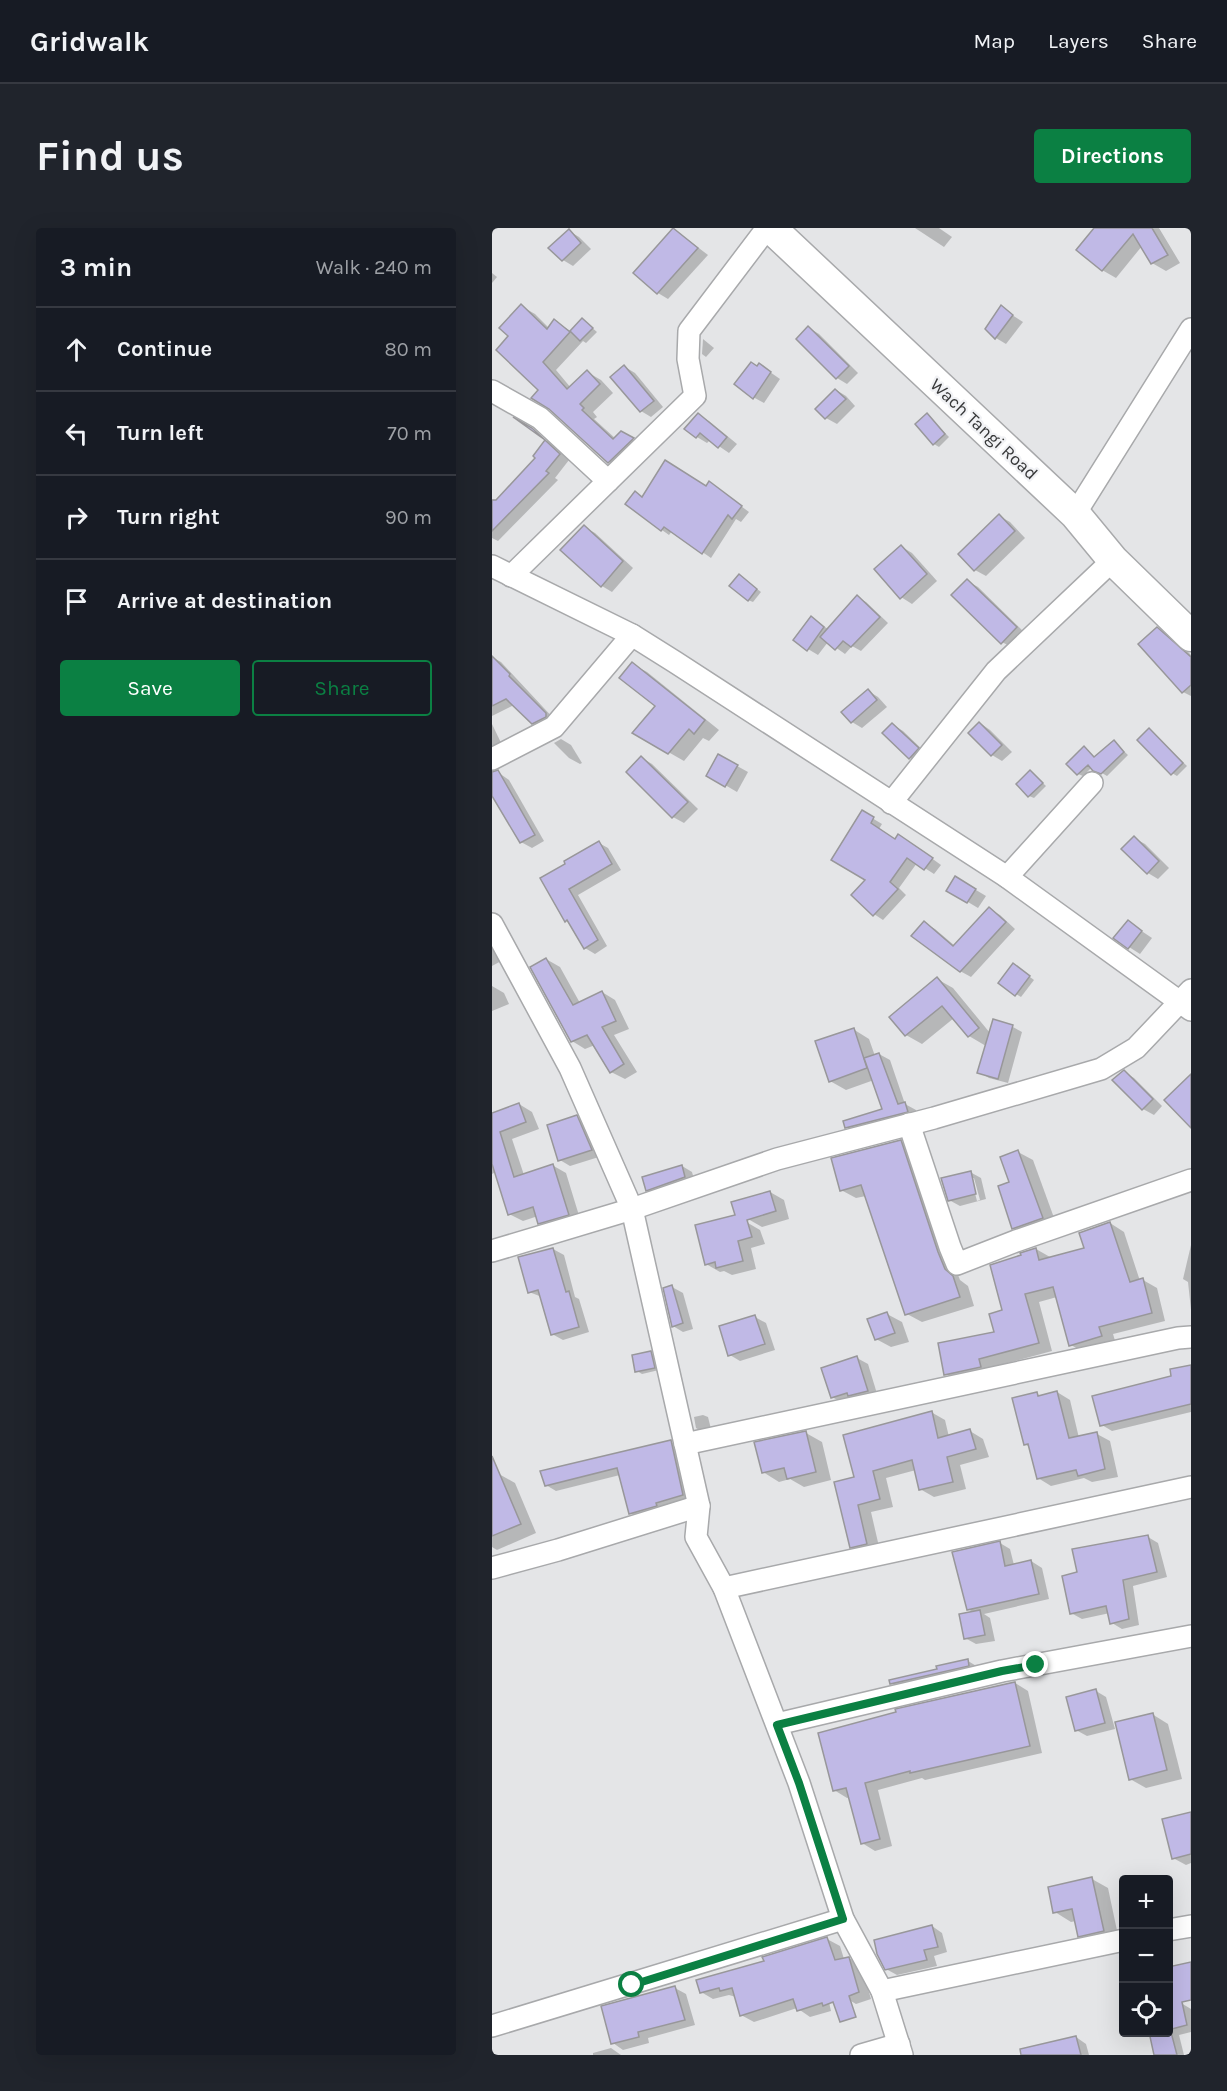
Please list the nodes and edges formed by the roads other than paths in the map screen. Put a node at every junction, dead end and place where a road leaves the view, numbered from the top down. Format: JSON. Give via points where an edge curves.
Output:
{"nodes":[{"id":1,"x":769,"y":228,"type":"edge"},
{"id":2,"x":1191,"y":329,"type":"edge"},
{"id":3,"x":492,"y":391,"type":"edge"},
{"id":4,"x":608,"y":481,"type":"junction"},
{"id":5,"x":1075,"y":514,"type":"junction"},
{"id":6,"x":1113,"y":560,"type":"junction"},
{"id":7,"x":492,"y":566,"type":"edge"},
{"id":8,"x":511,"y":576,"type":"junction"},
{"id":9,"x":632,"y":635,"type":"junction"},
{"id":10,"x":1191,"y":636,"type":"edge"},
{"id":11,"x":492,"y":759,"type":"edge"},
{"id":12,"x":1092,"y":783,"type":"dead end"},
{"id":13,"x":891,"y":803,"type":"junction"},
{"id":14,"x":1007,"y":877,"type":"junction"},
{"id":15,"x":492,"y":924,"type":"edge"},
{"id":16,"x":1187,"y":1001,"type":"edge"},
{"id":17,"x":909,"y":1124,"type":"junction"},
{"id":18,"x":1191,"y":1180,"type":"edge"},
{"id":19,"x":632,"y":1209,"type":"junction"},
{"id":20,"x":492,"y":1251,"type":"edge"},
{"id":21,"x":1191,"y":1337,"type":"edge"},
{"id":22,"x":685,"y":1444,"type":"junction"},
{"id":23,"x":1191,"y":1487,"type":"edge"},
{"id":24,"x":699,"y":1506,"type":"junction"},
{"id":25,"x":492,"y":1568,"type":"edge"},
{"id":26,"x":724,"y":1588,"type":"junction"},
{"id":27,"x":1191,"y":1636,"type":"edge"},
{"id":28,"x":777,"y":1725,"type":"junction"},
{"id":29,"x":843,"y":1919,"type":"junction"},
{"id":30,"x":1191,"y":1926,"type":"edge"},
{"id":31,"x":1173,"y":1929,"type":"edge"},
{"id":32,"x":1119,"y":1941,"type":"edge"},
{"id":33,"x":882,"y":1991,"type":"junction"},
{"id":34,"x":492,"y":2026,"type":"edge"},
{"id":35,"x":901,"y":2050,"type":"edge"},
{"id":36,"x":861,"y":2055,"type":"edge"}],
"edges":[{"from":1,"to":4,"type":"street","via":[[689,331],[688,359],[695,396]]},
{"from":1,"to":5,"type":"main road","name":"Wach Tangi Road"},
{"from":2,"to":5,"type":"street"},
{"from":3,"to":4,"type":"street","via":[[540,418]]},
{"from":4,"to":8,"type":"street"},
{"from":5,"to":6,"type":"main road","name":"Wach Tangi Road"},
{"from":6,"to":10,"type":"main road","name":"Wach Tangi Road"},
{"from":6,"to":13,"type":"street","via":[[996,671]]},
{"from":7,"to":8,"type":"street"},
{"from":8,"to":9,"type":"street"},
{"from":9,"to":11,"type":"street","via":[[554,727]]},
{"from":9,"to":13,"type":"street"},
{"from":12,"to":14,"type":"street"},
{"from":13,"to":14,"type":"street"},
{"from":14,"to":16,"type":"street"},
{"from":15,"to":19,"type":"street","via":[[570,1068]]},
{"from":16,"to":17,"type":"street","via":[[1136,1048],[1101,1069]]},
{"from":17,"to":18,"type":"street","via":[[957,1264]]},
{"from":17,"to":19,"type":"street","via":[[777,1159]]},
{"from":19,"to":20,"type":"street"},
{"from":19,"to":22,"type":"street"},
{"from":21,"to":22,"type":"street"},
{"from":22,"to":24,"type":"street"},
{"from":23,"to":26,"type":"street"},
{"from":24,"to":25,"type":"street"},
{"from":24,"to":26,"type":"street","via":[[696,1537]]},
{"from":26,"to":28,"type":"street"},
{"from":27,"to":28,"type":"street","via":[[1002,1671]]},
{"from":28,"to":29,"type":"street"},
{"from":29,"to":33,"type":"street"},
{"from":29,"to":34,"type":"street"},
{"from":30,"to":31,"type":"street"},
{"from":32,"to":33,"type":"street"},
{"from":33,"to":35,"type":"street"},
{"from":35,"to":36,"type":"street"}]}
